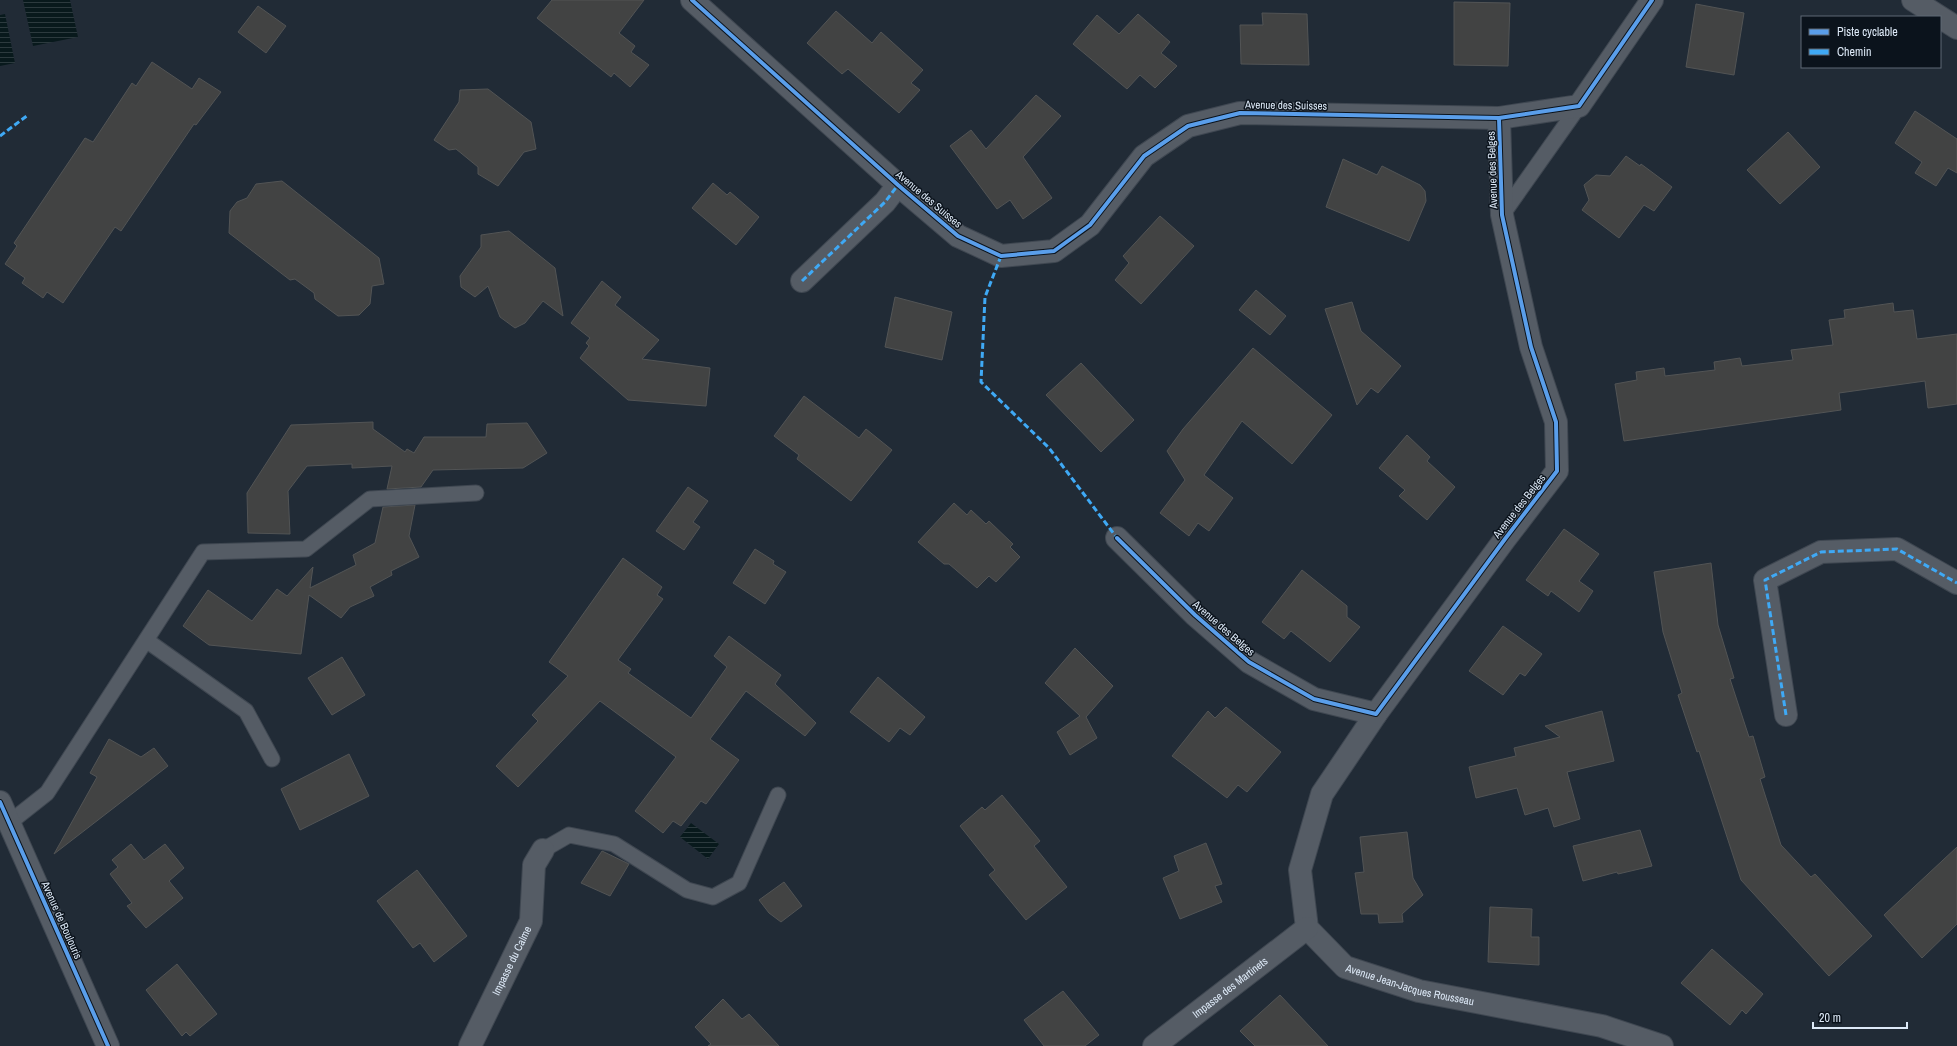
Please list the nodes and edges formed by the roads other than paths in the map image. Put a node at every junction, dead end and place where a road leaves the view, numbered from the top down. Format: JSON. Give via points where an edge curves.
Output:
{"nodes":[{"id":1,"x":692,"y":0,"type":"edge"},
{"id":2,"x":1652,"y":0,"type":"edge"},
{"id":3,"x":1913,"y":0,"type":"edge"},
{"id":4,"x":1938,"y":16,"type":"edge"},
{"id":5,"x":1941,"y":18,"type":"edge"},
{"id":6,"x":1957,"y":28,"type":"edge"},
{"id":7,"x":1579,"y":106,"type":"junction"},
{"id":8,"x":1499,"y":118,"type":"junction"},
{"id":9,"x":898,"y":186,"type":"junction"},
{"id":10,"x":1502,"y":215,"type":"junction"},
{"id":11,"x":802,"y":281,"type":"dead end"},
{"id":12,"x":476,"y":493,"type":"dead end"},
{"id":13,"x":1117,"y":538,"type":"dead end"},
{"id":14,"x":1957,"y":583,"type":"edge"},
{"id":15,"x":146,"y":640,"type":"junction"},
{"id":16,"x":1376,"y":714,"type":"junction"},
{"id":17,"x":1786,"y":715,"type":"dead end"},
{"id":18,"x":272,"y":759,"type":"dead end"},
{"id":19,"x":778,"y":795,"type":"dead end"},
{"id":20,"x":0,"y":802,"type":"edge"},
{"id":21,"x":9,"y":823,"type":"junction"},
{"id":22,"x":544,"y":850,"type":"joint"},
{"id":23,"x":1307,"y":928,"type":"junction"},
{"id":24,"x":108,"y":1046,"type":"edge"},
{"id":25,"x":470,"y":1046,"type":"edge"},
{"id":26,"x":1154,"y":1046,"type":"edge"},
{"id":27,"x":1662,"y":1046,"type":"edge"}],
"edges":[{"from":1,"to":9,"type":"street","name":"Avenue des Suisses"},
{"from":2,"to":7,"type":"street"},
{"from":3,"to":4,"type":"street"},
{"from":5,"to":6,"type":"street"},
{"from":7,"to":8,"type":"street","name":"Avenue des Belges"},
{"from":7,"to":10,"type":"lane"},
{"from":8,"to":9,"type":"street","name":"Avenue des Suisses","via":[[1240,113],[1188,126],[1144,156],[1090,225],[1054,251],[1001,256],[958,236]]},
{"from":8,"to":10,"type":"street","name":"Avenue des Belges"},
{"from":9,"to":11,"type":"street","via":[[885,202]]},
{"from":10,"to":16,"type":"street","name":"Avenue des Belges","via":[[1531,347],[1556,422],[1557,471]]},
{"from":12,"to":15,"type":"lane","via":[[370,499],[306,549],[203,552]]},
{"from":13,"to":16,"type":"street","name":"Avenue des Belges","via":[[1195,615],[1249,662],[1314,699]]},
{"from":14,"to":17,"type":"street","via":[[1897,550],[1821,552],[1765,580]]},
{"from":15,"to":18,"type":"lane","via":[[246,711]]},
{"from":15,"to":21,"type":"lane","via":[[47,793]]},
{"from":16,"to":23,"type":"street","via":[[1322,794],[1300,870]]},
{"from":19,"to":22,"type":"lane","via":[[739,883],[712,897],[688,890],[614,844],[570,835]]},
{"from":20,"to":21,"type":"street","name":"Avenue de Boulouris"},
{"from":21,"to":24,"type":"street","name":"Avenue de Boulouris"},
{"from":22,"to":25,"type":"street","name":"Impasse du Calme","via":[[534,865],[531,921]]},
{"from":23,"to":26,"type":"street","name":"Impasse des Martinets"},
{"from":23,"to":27,"type":"street","name":"Avenue Jean-Jacques Rousseau","via":[[1345,967],[1419,991],[1602,1026]]}]}
